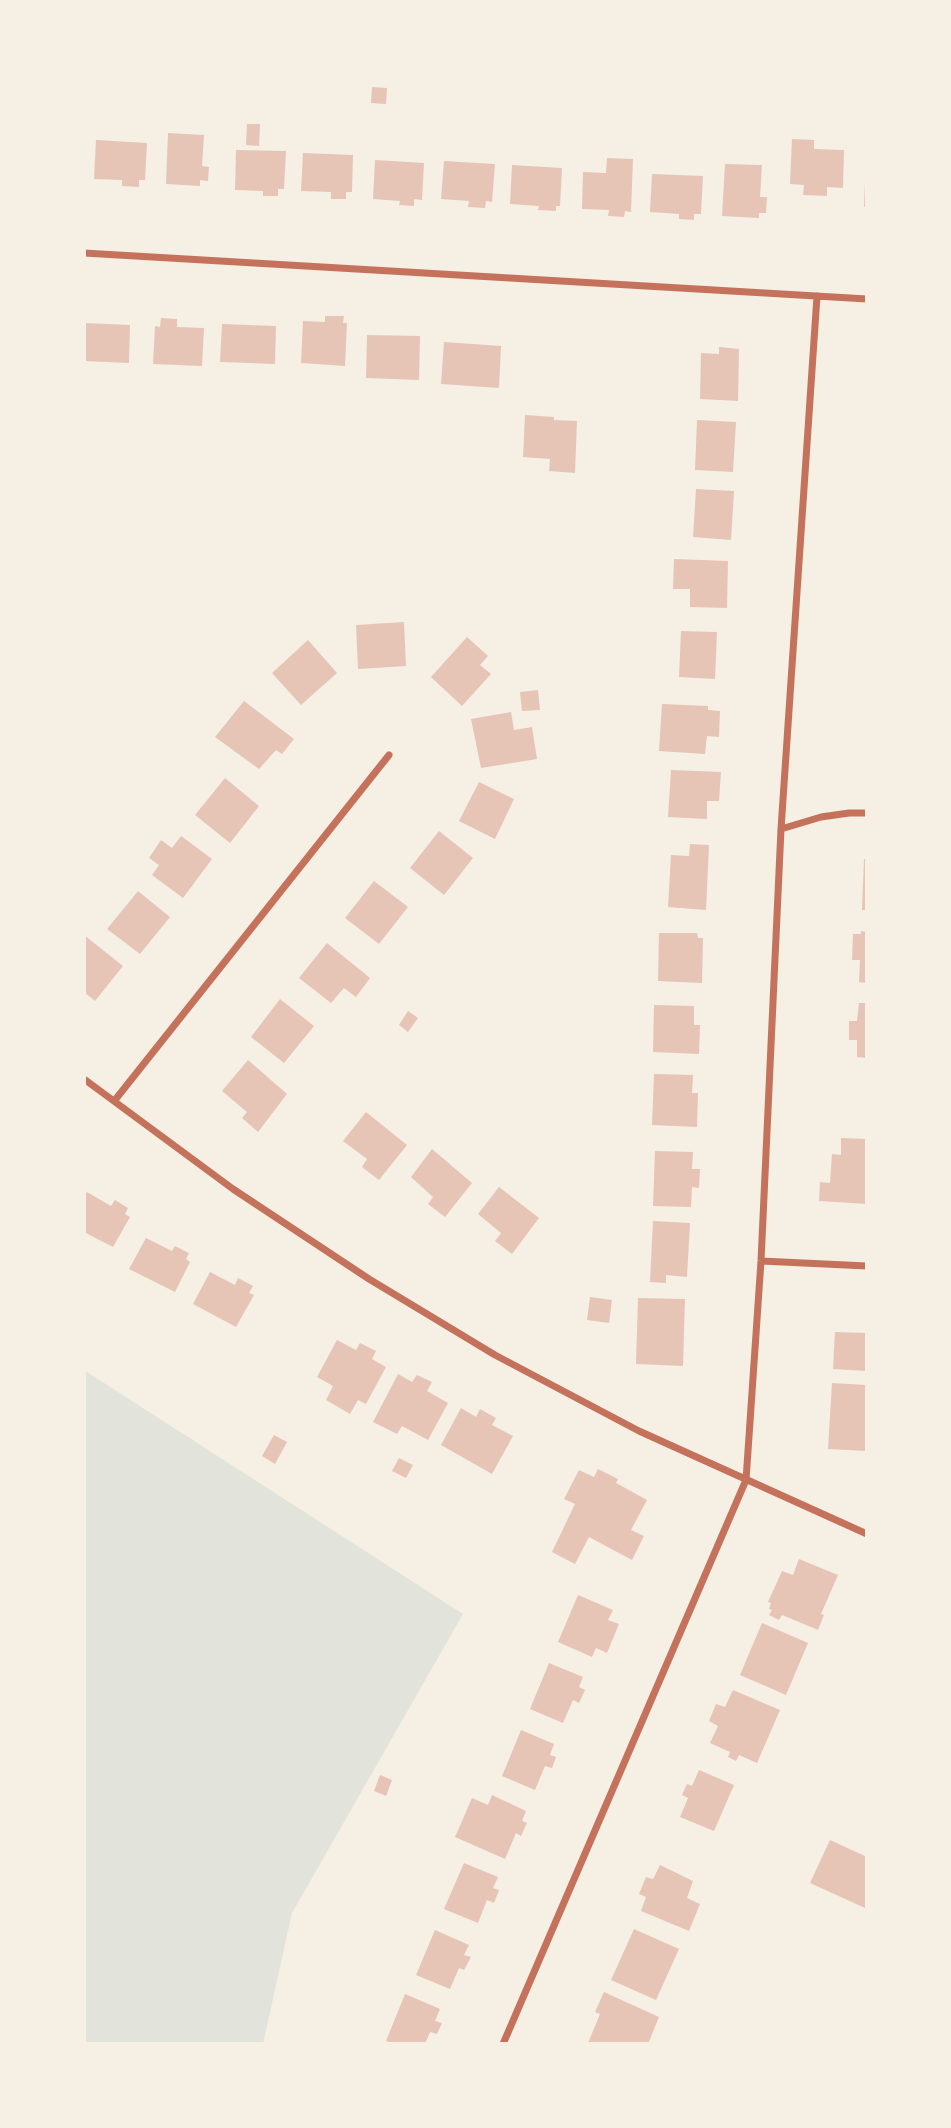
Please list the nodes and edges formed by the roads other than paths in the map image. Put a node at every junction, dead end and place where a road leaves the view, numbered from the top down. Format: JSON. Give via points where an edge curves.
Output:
{"nodes":[{"id":1,"x":84,"y":253,"type":"edge"},
{"id":2,"x":817,"y":296,"type":"junction"},
{"id":3,"x":867,"y":299,"type":"edge"},
{"id":4,"x":389,"y":755,"type":"dead end"},
{"id":5,"x":867,"y":813,"type":"edge"},
{"id":6,"x":781,"y":829,"type":"junction"},
{"id":7,"x":84,"y":1079,"type":"edge"},
{"id":8,"x":115,"y":1100,"type":"junction"},
{"id":9,"x":761,"y":1261,"type":"junction"},
{"id":10,"x":867,"y":1266,"type":"edge"},
{"id":11,"x":746,"y":1480,"type":"junction"},
{"id":12,"x":867,"y":1534,"type":"edge"},
{"id":13,"x":503,"y":2044,"type":"edge"}],
"edges":[{"from":1,"to":2,"type":"street"},
{"from":2,"to":3,"type":"street"},
{"from":2,"to":6,"type":"street"},
{"from":4,"to":8,"type":"street"},
{"from":5,"to":6,"type":"street","via":[[821,817]]},
{"from":6,"to":9,"type":"street"},
{"from":7,"to":8,"type":"street"},
{"from":8,"to":11,"type":"street","via":[[233,1189],[391,1293],[495,1355]]},
{"from":9,"to":10,"type":"street"},
{"from":9,"to":11,"type":"street"},
{"from":11,"to":12,"type":"street"},
{"from":11,"to":13,"type":"street"}]}
